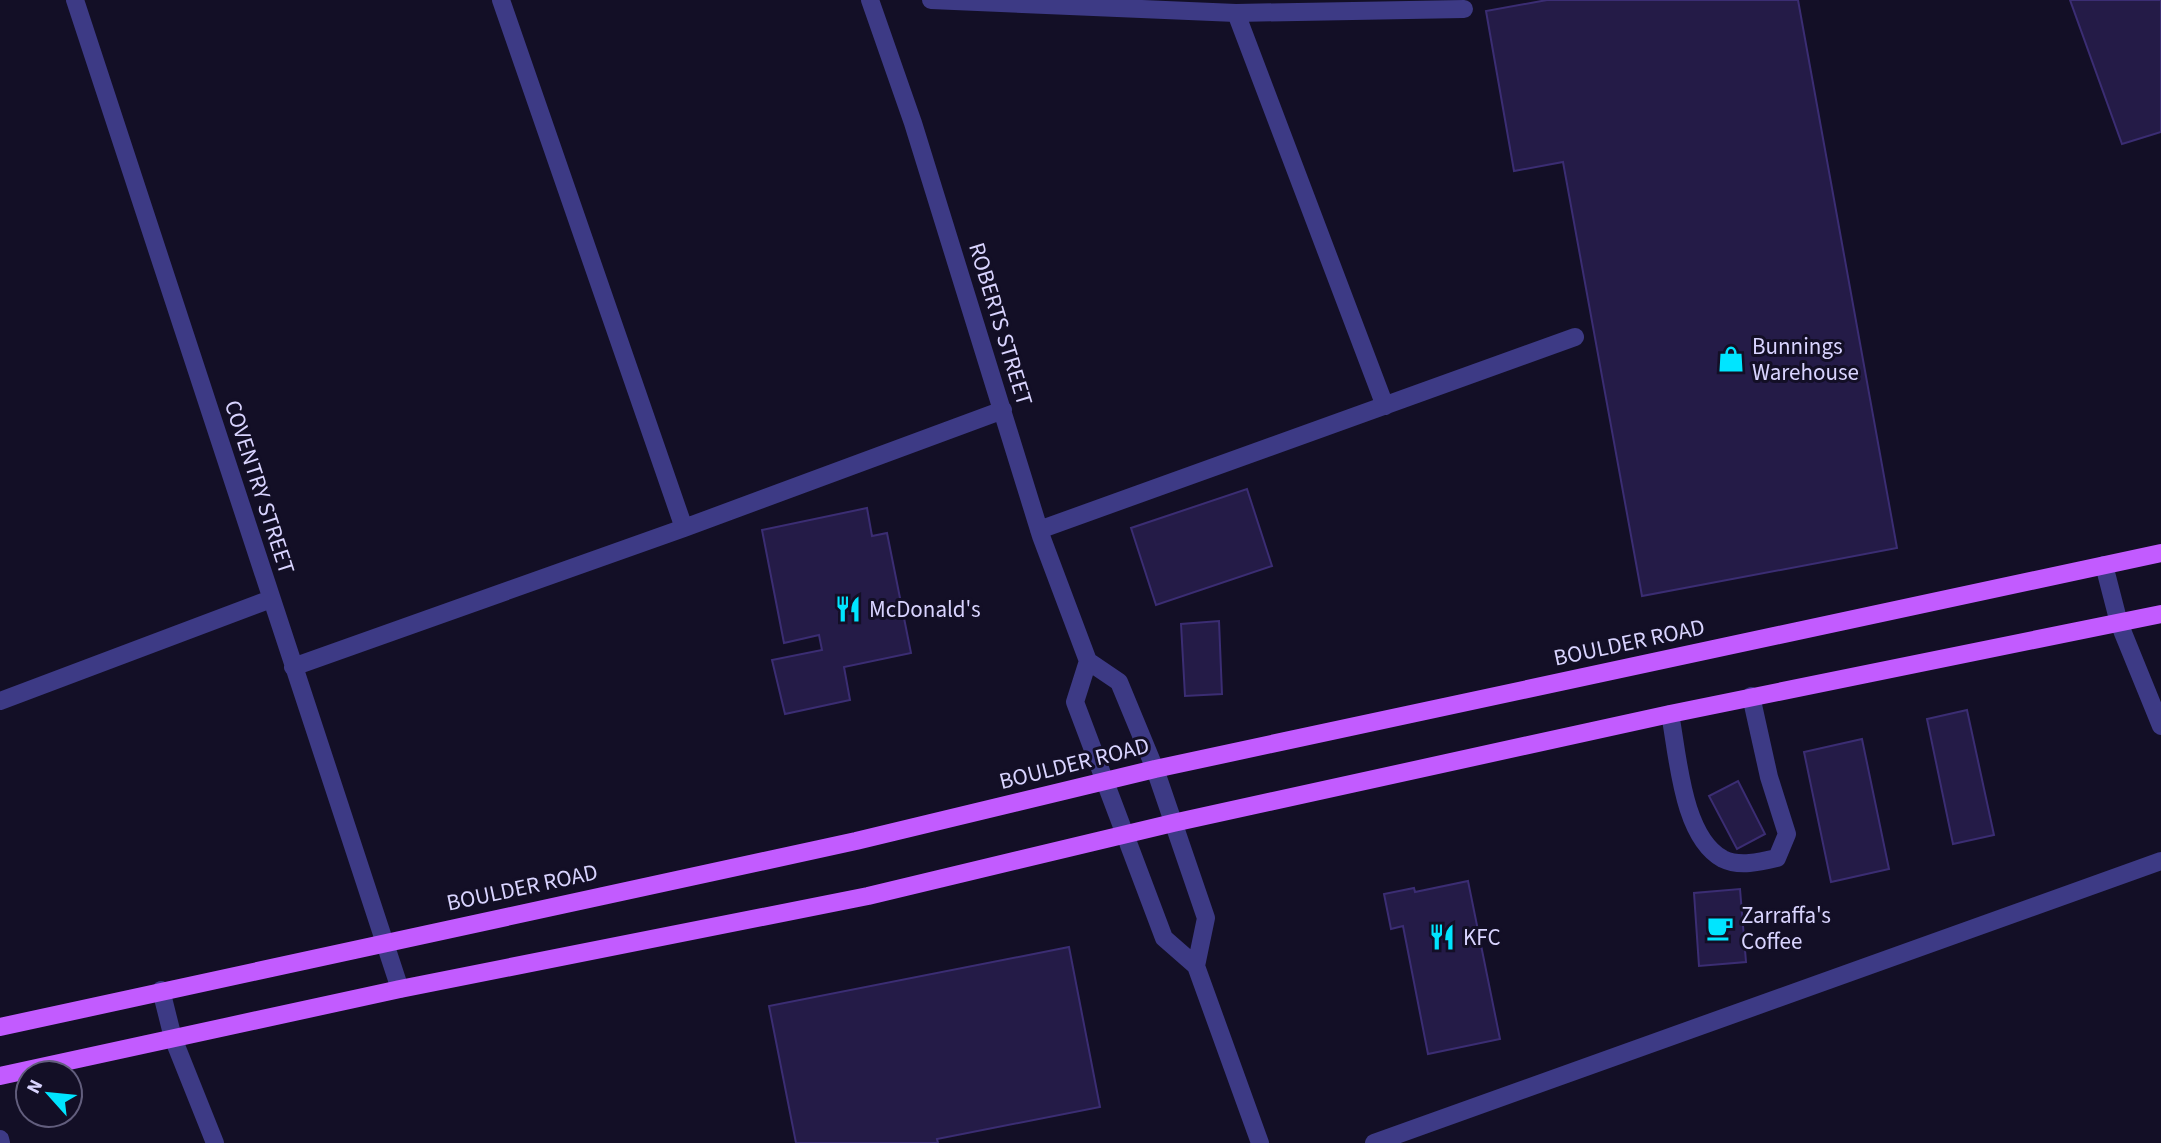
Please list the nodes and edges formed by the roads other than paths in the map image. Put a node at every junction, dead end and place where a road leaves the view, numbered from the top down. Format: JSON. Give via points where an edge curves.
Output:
{"nodes":[{"id":1,"x":75,"y":0,"type":"edge"},
{"id":2,"x":501,"y":0,"type":"edge"},
{"id":3,"x":870,"y":0,"type":"edge"},
{"id":4,"x":931,"y":0,"type":"edge"},
{"id":5,"x":1464,"y":9,"type":"dead end"},
{"id":6,"x":1236,"y":13,"type":"junction"},
{"id":7,"x":1575,"y":337,"type":"dead end"},
{"id":8,"x":1384,"y":406,"type":"junction"},
{"id":9,"x":1003,"y":411,"type":"junction"},
{"id":10,"x":684,"y":528,"type":"junction"},
{"id":11,"x":1039,"y":530,"type":"junction"},
{"id":12,"x":2161,"y":553,"type":"edge"},
{"id":13,"x":2104,"y":565,"type":"junction"},
{"id":14,"x":271,"y":599,"type":"junction"},
{"id":15,"x":2161,"y":614,"type":"edge"},
{"id":16,"x":2119,"y":623,"type":"junction"},
{"id":17,"x":1088,"y":661,"type":"junction"},
{"id":18,"x":293,"y":667,"type":"junction"},
{"id":19,"x":1751,"y":696,"type":"junction"},
{"id":20,"x":0,"y":701,"type":"edge"},
{"id":21,"x":1670,"y":713,"type":"junction"},
{"id":22,"x":2161,"y":726,"type":"edge"},
{"id":23,"x":1155,"y":769,"type":"junction"},
{"id":24,"x":1104,"y":781,"type":"junction"},
{"id":25,"x":1173,"y":823,"type":"junction"},
{"id":26,"x":1124,"y":835,"type":"junction"},
{"id":27,"x":2161,"y":861,"type":"edge"},
{"id":28,"x":385,"y":941,"type":"junction"},
{"id":29,"x":1196,"y":966,"type":"junction"},
{"id":30,"x":400,"y":989,"type":"junction"},
{"id":31,"x":161,"y":990,"type":"junction"},
{"id":32,"x":0,"y":1027,"type":"edge"},
{"id":33,"x":173,"y":1038,"type":"junction"},
{"id":34,"x":0,"y":1076,"type":"edge"},
{"id":35,"x":215,"y":1143,"type":"edge"},
{"id":36,"x":1260,"y":1143,"type":"edge"},
{"id":37,"x":1374,"y":1143,"type":"edge"}],
"edges":[{"from":1,"to":14,"type":"street","name":"COVENTRY STREET"},
{"from":2,"to":10,"type":"street"},
{"from":3,"to":9,"type":"street","name":"ROBERTS STREET"},
{"from":4,"to":6,"type":"street"},
{"from":5,"to":6,"type":"street"},
{"from":6,"to":8,"type":"street"},
{"from":7,"to":8,"type":"street"},
{"from":8,"to":11,"type":"street"},
{"from":9,"to":10,"type":"street"},
{"from":9,"to":11,"type":"street","name":"ROBERTS STREET"},
{"from":10,"to":18,"type":"street"},
{"from":11,"to":17,"type":"street","name":"ROBERTS STREET"},
{"from":12,"to":13,"type":"main road","name":"BOULDER ROAD"},
{"from":13,"to":16,"type":"street"},
{"from":13,"to":23,"type":"main road","name":"BOULDER ROAD"},
{"from":14,"to":18,"type":"street","name":"COVENTRY STREET"},
{"from":14,"to":20,"type":"street"},
{"from":15,"to":16,"type":"main road"},
{"from":16,"to":19,"type":"main road"},
{"from":16,"to":22,"type":"street"},
{"from":17,"to":23,"type":"street","via":[[1119,682]]},
{"from":17,"to":24,"type":"street","via":[[1075,702]]},
{"from":18,"to":28,"type":"street","name":"COVENTRY STREET"},
{"from":19,"to":21,"type":"main road"},
{"from":19,"to":21,"type":"street","via":[[1787,834],[1777,858],[1754,864],[1724,859],[1706,845],[1689,814]]},
{"from":21,"to":25,"type":"main road"},
{"from":23,"to":24,"type":"main road","name":"BOULDER ROAD"},
{"from":23,"to":25,"type":"street"},
{"from":24,"to":26,"type":"street"},
{"from":24,"to":28,"type":"main road","name":"BOULDER ROAD","via":[[856,841]]},
{"from":25,"to":26,"type":"main road"},
{"from":25,"to":29,"type":"street","via":[[1206,918]]},
{"from":26,"to":29,"type":"street","via":[[1164,938]]},
{"from":26,"to":30,"type":"main road","via":[[868,896]]},
{"from":27,"to":37,"type":"street"},
{"from":28,"to":30,"type":"street","name":"COVENTRY STREET"},
{"from":28,"to":31,"type":"main road","name":"BOULDER ROAD"},
{"from":29,"to":36,"type":"street"},
{"from":30,"to":33,"type":"main road"},
{"from":31,"to":32,"type":"main road","name":"BOULDER ROAD"},
{"from":31,"to":33,"type":"street"},
{"from":33,"to":34,"type":"main road"},
{"from":33,"to":35,"type":"street"}]}
